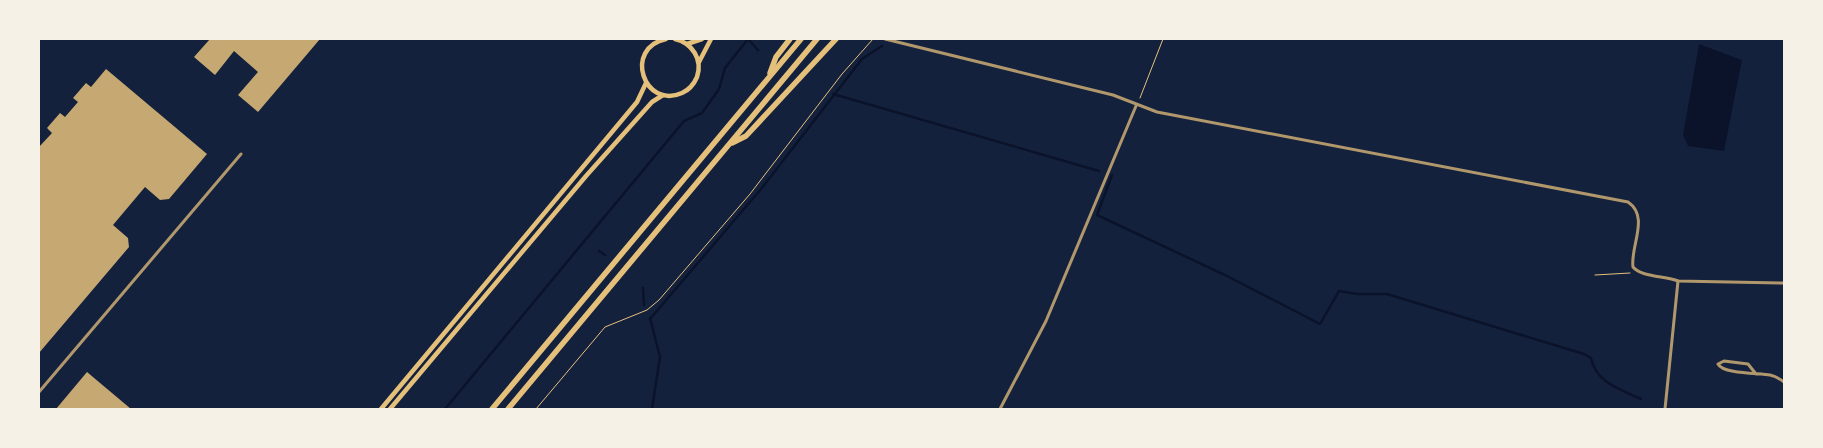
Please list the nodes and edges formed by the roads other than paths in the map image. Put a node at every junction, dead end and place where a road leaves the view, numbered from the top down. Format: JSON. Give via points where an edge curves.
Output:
{"nodes":[{"id":1,"x":654,"y":39,"type":"edge"},
{"id":2,"x":666,"y":39,"type":"edge"},
{"id":3,"x":674,"y":39,"type":"edge"},
{"id":4,"x":702,"y":39,"type":"edge"},
{"id":5,"x":711,"y":39,"type":"edge"},
{"id":6,"x":790,"y":39,"type":"edge"},
{"id":7,"x":802,"y":39,"type":"edge"},
{"id":8,"x":817,"y":39,"type":"edge"},
{"id":9,"x":836,"y":39,"type":"edge"},
{"id":10,"x":885,"y":39,"type":"edge"},
{"id":11,"x":687,"y":44,"type":"junction"},
{"id":12,"x":652,"y":45,"type":"junction"},
{"id":13,"x":698,"y":63,"type":"junction"},
{"id":14,"x":769,"y":78,"type":"junction"},
{"id":15,"x":646,"y":83,"type":"junction"},
{"id":16,"x":663,"y":95,"type":"junction"},
{"id":17,"x":1136,"y":106,"type":"junction"},
{"id":18,"x":730,"y":144,"type":"junction"},
{"id":19,"x":241,"y":154,"type":"dead end"},
{"id":20,"x":1678,"y":281,"type":"junction"},
{"id":21,"x":1784,"y":283,"type":"edge"},
{"id":22,"x":1756,"y":374,"type":"junction"},
{"id":23,"x":1784,"y":382,"type":"edge"},
{"id":24,"x":39,"y":392,"type":"edge"},
{"id":25,"x":381,"y":409,"type":"edge"},
{"id":26,"x":390,"y":409,"type":"edge"},
{"id":27,"x":492,"y":409,"type":"edge"},
{"id":28,"x":508,"y":409,"type":"edge"},
{"id":29,"x":1000,"y":409,"type":"edge"},
{"id":30,"x":1666,"y":409,"type":"edge"}],
"edges":[{"from":1,"to":12,"type":"street"},
{"from":2,"to":12,"type":"main road"},
{"from":3,"to":11,"type":"main road"},
{"from":4,"to":11,"type":"main road"},
{"from":5,"to":13,"type":"main road"},
{"from":6,"to":14,"type":"highway","via":[[776,57]]},
{"from":7,"to":14,"type":"highway"},
{"from":8,"to":18,"type":"highway"},
{"from":9,"to":18,"type":"highway","via":[[746,136]]},
{"from":10,"to":17,"type":"street","via":[[1113,95]]},
{"from":11,"to":13,"type":"main road"},
{"from":12,"to":15,"type":"main road","via":[[642,64]]},
{"from":13,"to":16,"type":"main road","via":[[696,80],[689,88],[677,95]]},
{"from":14,"to":27,"type":"highway"},
{"from":15,"to":16,"type":"main road"},
{"from":15,"to":25,"type":"main road","via":[[637,102]]},
{"from":16,"to":26,"type":"main road","via":[[652,102],[586,176]]},
{"from":17,"to":20,"type":"street","via":[[1628,202],[1637,211],[1638,219],[1632,266],[1638,273],[1667,276]]},
{"from":17,"to":29,"type":"street","via":[[1046,321]]},
{"from":18,"to":28,"type":"highway"},
{"from":19,"to":24,"type":"street"},
{"from":20,"to":21,"type":"street"},
{"from":20,"to":30,"type":"street"},
{"from":22,"to":22,"type":"street","via":[[1723,369],[1718,364],[1724,361],[1748,364]]},
{"from":22,"to":23,"type":"street","via":[[1773,376]]}]}
